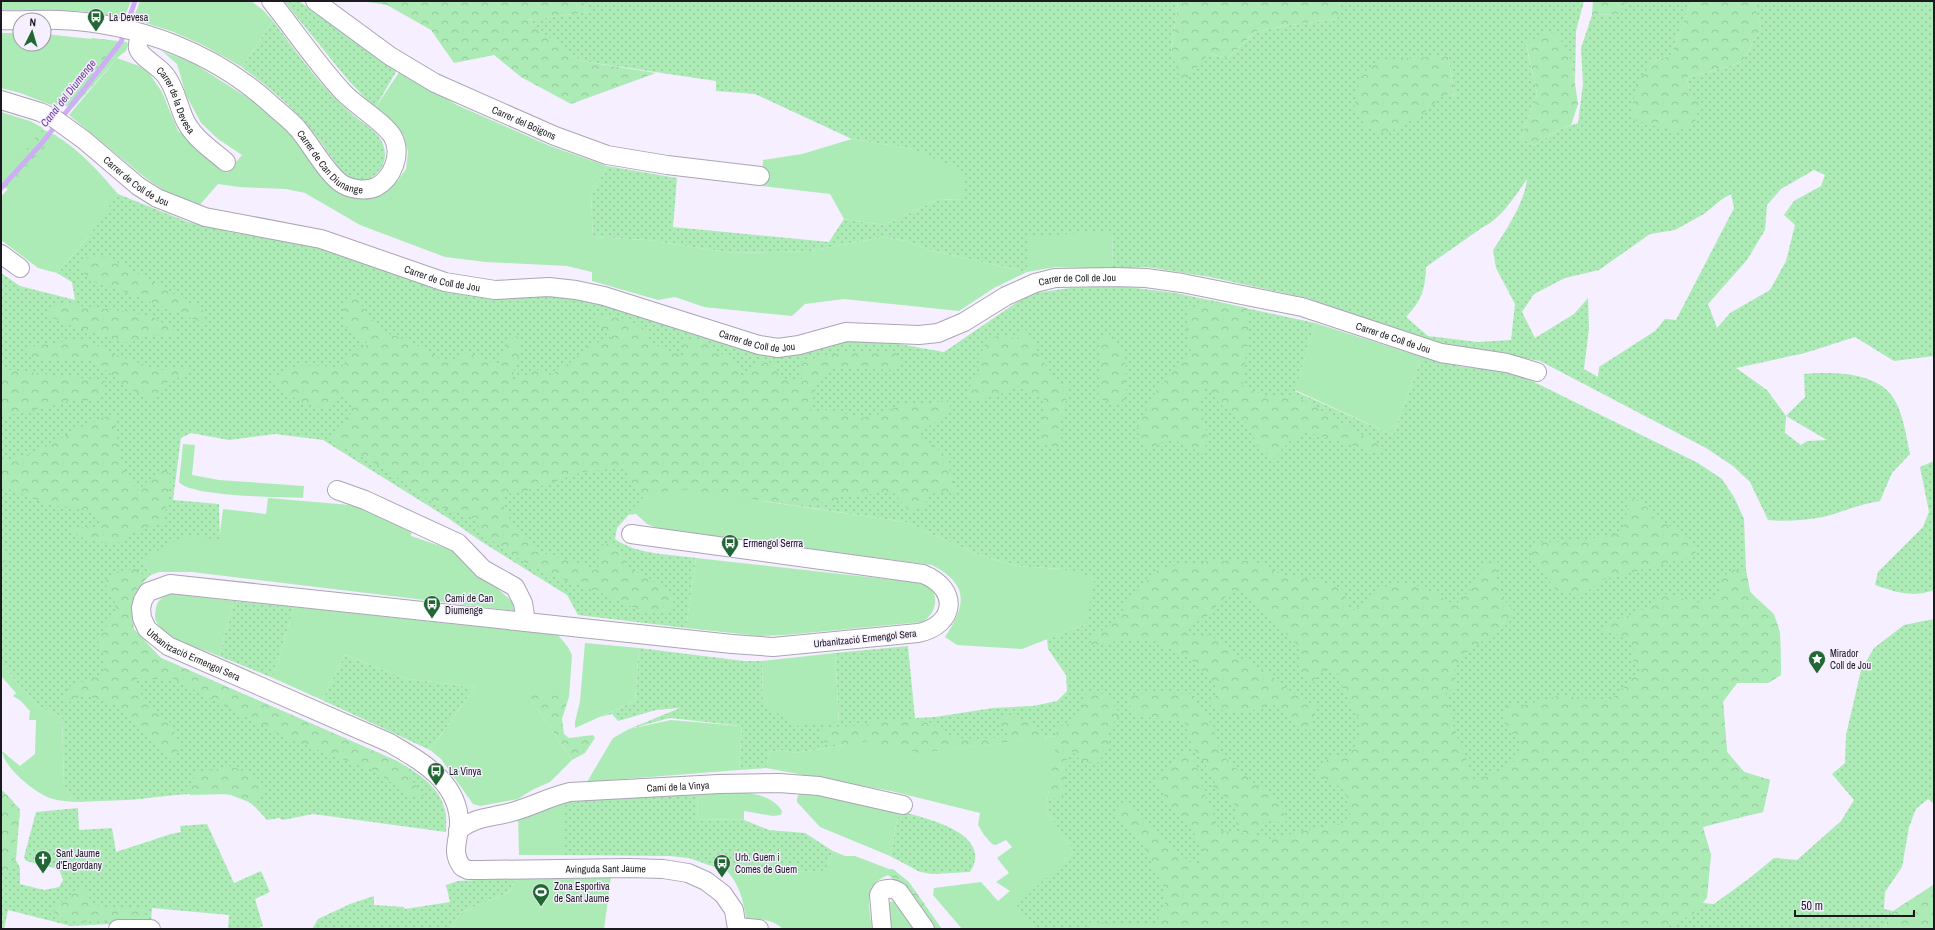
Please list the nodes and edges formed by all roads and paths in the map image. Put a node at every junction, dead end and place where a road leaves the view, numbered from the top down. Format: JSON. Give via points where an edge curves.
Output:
{"nodes":[{"id":1,"x":271,"y":1,"type":"edge"},
{"id":2,"x":314,"y":1,"type":"edge"},
{"id":3,"x":1,"y":20,"type":"edge"},
{"id":4,"x":131,"y":30,"type":"junction"},
{"id":5,"x":1,"y":100,"type":"edge"},
{"id":6,"x":226,"y":162,"type":"dead end"},
{"id":7,"x":760,"y":176,"type":"dead end"},
{"id":8,"x":1,"y":254,"type":"edge"},
{"id":9,"x":20,"y":268,"type":"dead end"},
{"id":10,"x":1537,"y":372,"type":"dead end"},
{"id":11,"x":337,"y":490,"type":"dead end"},
{"id":12,"x":631,"y":534,"type":"dead end"},
{"id":13,"x":526,"y":622,"type":"junction"},
{"id":14,"x":902,"y":804,"type":"dead end"},
{"id":15,"x":458,"y":830,"type":"junction"},
{"id":16,"x":455,"y":851,"type":"joint"},
{"id":17,"x":737,"y":928,"type":"edge"},
{"id":18,"x":118,"y":929,"type":"edge"},
{"id":19,"x":151,"y":929,"type":"edge"},
{"id":20,"x":759,"y":929,"type":"edge"},
{"id":21,"x":882,"y":929,"type":"edge"},
{"id":22,"x":925,"y":929,"type":"edge"}],
"edges":[{"from":1,"to":4,"type":"street","name":"Carrer de Can Diunange","via":[[335,83],[392,137],[397,149],[395,160],[392,173],[382,184],[370,190],[343,185],[332,175],[297,128],[267,100],[222,67],[160,38]]},
{"from":2,"to":7,"type":"street","name":"Carrer del Boïgons","via":[[390,56],[435,83],[554,136],[607,155],[667,166]]},
{"from":3,"to":4,"type":"street","name":"Carrer de Can Diunange","via":[[60,20]]},
{"from":4,"to":6,"type":"street","name":"Carrer de la Devesa","via":[[140,53],[171,82],[184,119],[191,130],[200,141]]},
{"from":5,"to":10,"type":"street","name":"Carrer de Coll de Jou","via":[[40,112],[58,121],[138,186],[157,198],[205,217],[321,239],[445,282],[495,290],[549,287],[604,296],[726,335],[778,348],[799,346],[846,332],[919,335],[938,333],[1035,283],[1055,278],[1116,277],[1182,283],[1281,302],[1441,353],[1507,363]]},
{"from":8,"to":9,"type":"street"},
{"from":11,"to":13,"type":"street","via":[[365,500],[458,543],[483,569],[515,587],[523,603]]},
{"from":12,"to":13,"type":"street","name":"Urbanització Ermengol Sera","via":[[923,574],[942,586],[947,594],[947,611],[943,622],[918,633],[773,647]]},
{"from":13,"to":15,"type":"street","name":"Urbanització Ermengol Sera","via":[[170,584],[148,592],[143,600],[142,618],[147,629],[168,646],[390,744],[420,760],[436,774],[458,804]]},
{"from":14,"to":15,"type":"street","name":"Camí de la Vinya","via":[[819,786],[779,783],[570,792],[508,813],[477,819]]},
{"from":15,"to":16,"type":"street","name":"Urbanització Ermengol Sera"},
{"from":16,"to":17,"type":"street","name":"Avinguda Sant Jaume","via":[[459,863],[468,870],[629,868],[688,873],[706,881],[723,894],[734,910]]},
{"from":17,"to":20,"type":"street"},
{"from":18,"to":19,"type":"street"},
{"from":21,"to":22,"type":"street","via":[[879,894],[888,888],[899,892]]}]}
